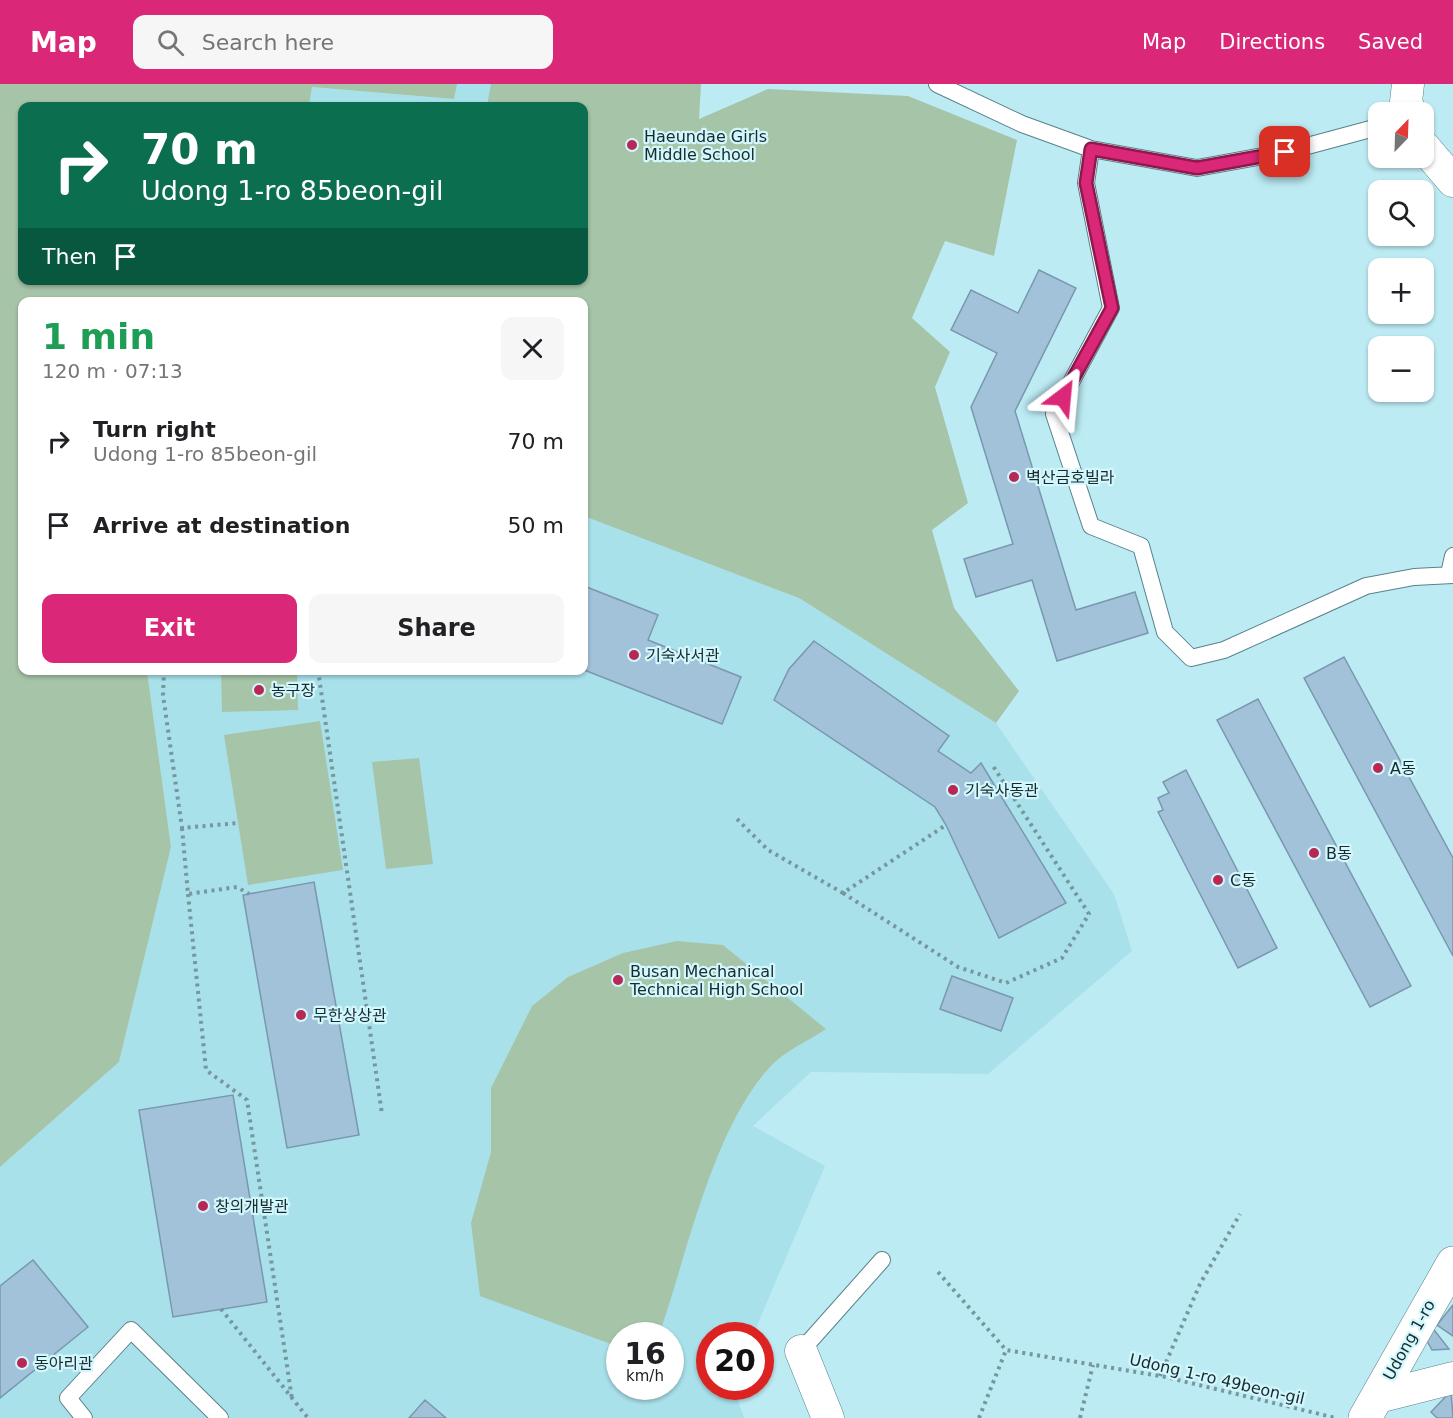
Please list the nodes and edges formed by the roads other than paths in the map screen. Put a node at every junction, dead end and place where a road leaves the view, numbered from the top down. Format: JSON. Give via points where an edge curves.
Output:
{"nodes":[{"id":1,"x":937,"y":84,"type":"edge"},
{"id":2,"x":1408,"y":84,"type":"edge"},
{"id":3,"x":1406,"y":102,"type":"edge"},
{"id":4,"x":1368,"y":130,"type":"edge"},
{"id":5,"x":1091,"y":149,"type":"junction"},
{"id":6,"x":1434,"y":159,"type":"edge"},
{"id":7,"x":1453,"y":181,"type":"edge"},
{"id":8,"x":1453,"y":556,"type":"edge"},
{"id":9,"x":1451,"y":574,"type":"edge"},
{"id":10,"x":882,"y":1260,"type":"dead end"},
{"id":11,"x":1453,"y":1263,"type":"edge"},
{"id":12,"x":801,"y":1351,"type":"joint"},
{"id":13,"x":1453,"y":1378,"type":"edge"},
{"id":14,"x":1371,"y":1407,"type":"edge"},
{"id":15,"x":84,"y":1418,"type":"edge"},
{"id":16,"x":220,"y":1418,"type":"edge"},
{"id":17,"x":828,"y":1418,"type":"edge"}],
"edges":[{"from":1,"to":5,"type":"lane","via":[[1022,124]]},
{"from":2,"to":3,"type":"street"},
{"from":4,"to":5,"type":"lane","via":[[1285,152],[1197,168]]},
{"from":5,"to":9,"type":"lane","via":[[1086,183],[1112,308],[1054,414],[1091,526],[1141,546],[1165,632],[1191,658],[1224,650],[1366,586]]},
{"from":6,"to":7,"type":"street"},
{"from":8,"to":9,"type":"lane"},
{"from":10,"to":12,"type":"lane"},
{"from":11,"to":14,"type":"street","name":"Udong 1-ro"},
{"from":12,"to":17,"type":"street"},
{"from":13,"to":14,"type":"street"},
{"from":15,"to":16,"type":"lane","via":[[68,1398],[131,1330]]}]}
